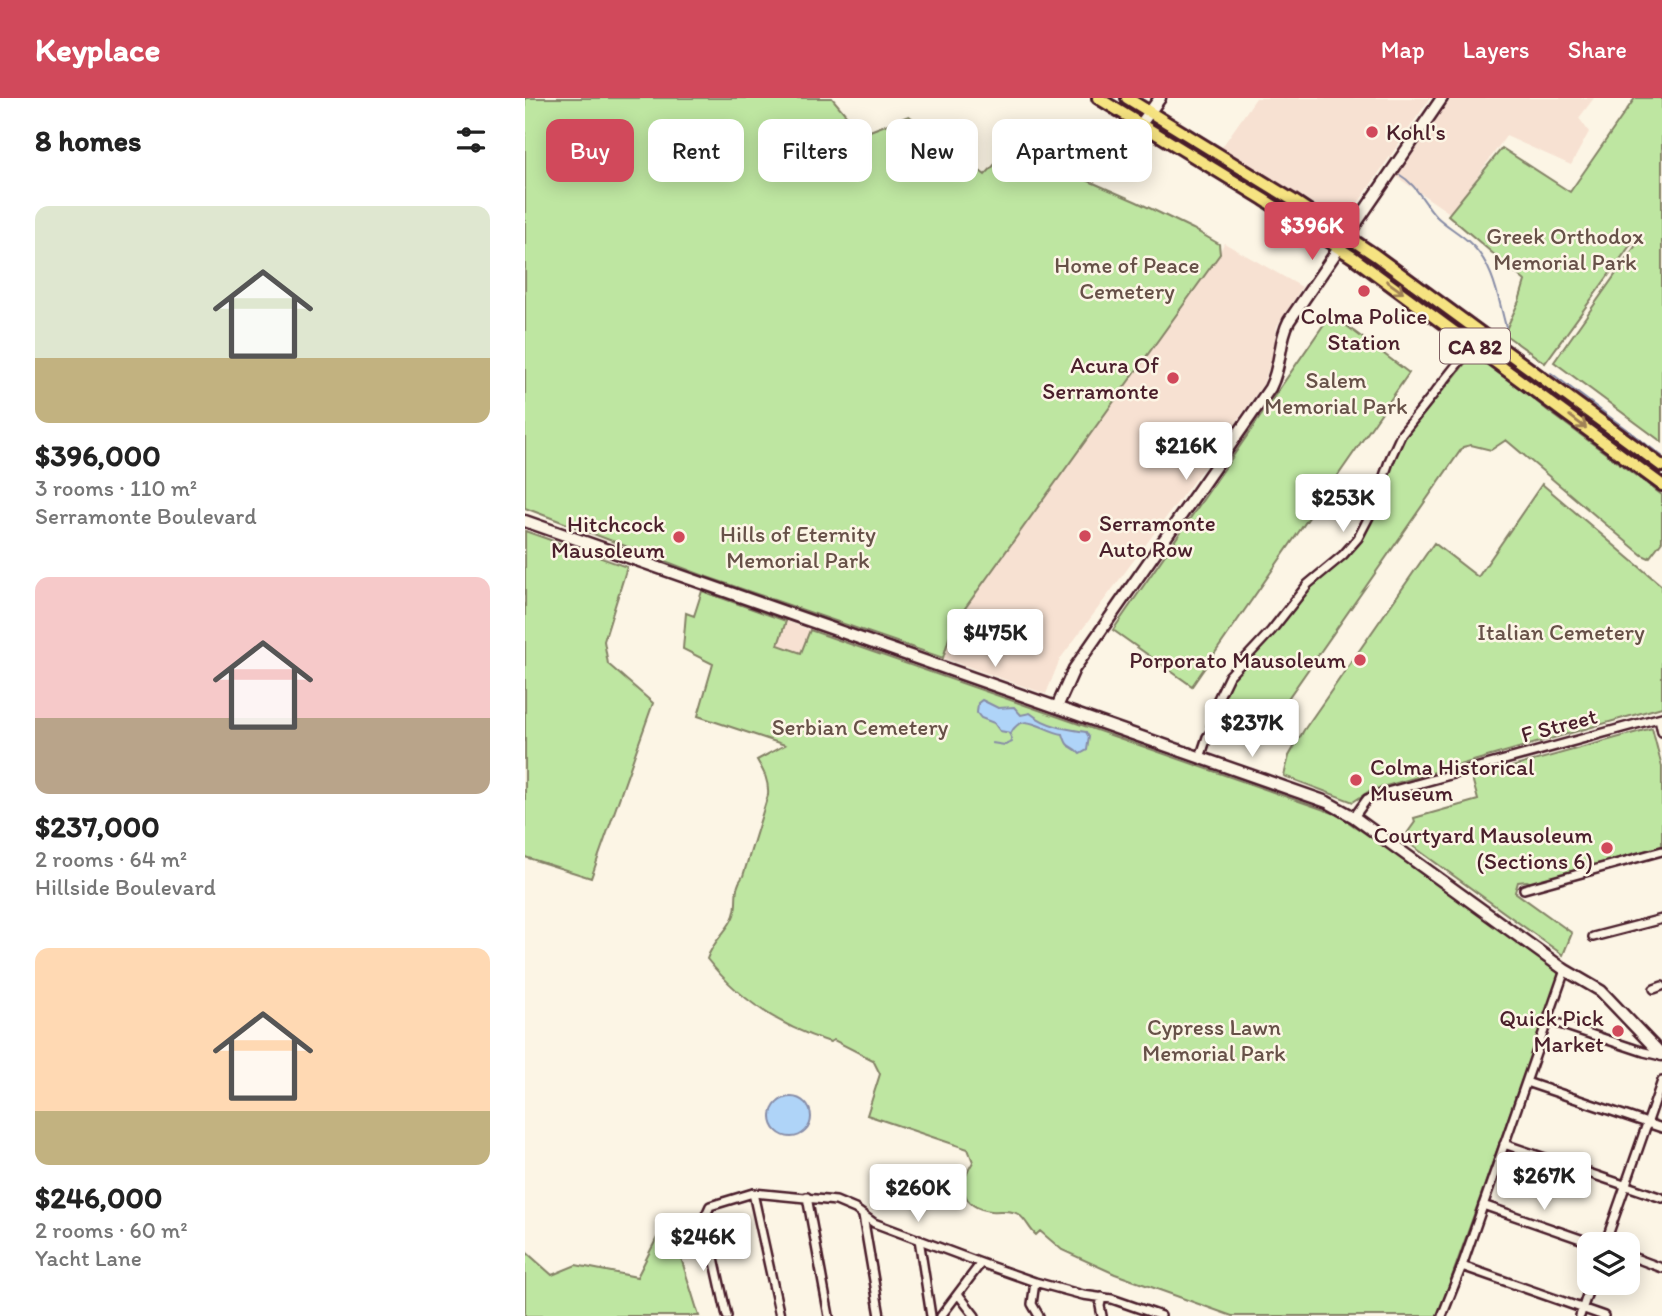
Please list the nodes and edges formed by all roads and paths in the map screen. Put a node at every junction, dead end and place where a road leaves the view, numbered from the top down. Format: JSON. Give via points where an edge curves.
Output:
{"nodes":[{"id":1,"x":1098,"y":98,"type":"edge"},
{"id":2,"x":1127,"y":98,"type":"edge"},
{"id":3,"x":1160,"y":98,"type":"edge"},
{"id":4,"x":1442,"y":98,"type":"edge"},
{"id":5,"x":1150,"y":112,"type":"junction"},
{"id":6,"x":1133,"y":119,"type":"edge"},
{"id":7,"x":1145,"y":119,"type":"edge"},
{"id":8,"x":1152,"y":131,"type":"edge"},
{"id":9,"x":1347,"y":236,"type":"junction"},
{"id":10,"x":1339,"y":248,"type":"junction"},
{"id":11,"x":1482,"y":333,"type":"junction"},
{"id":12,"x":1473,"y":345,"type":"junction"},
{"id":13,"x":1662,"y":466,"type":"edge"},
{"id":14,"x":1662,"y":485,"type":"edge"},
{"id":15,"x":525,"y":521,"type":"edge"},
{"id":16,"x":1057,"y":707,"type":"junction"},
{"id":17,"x":1660,"y":718,"type":"edge"},
{"id":18,"x":1662,"y":732,"type":"edge"},
{"id":19,"x":1200,"y":758,"type":"junction"},
{"id":20,"x":1354,"y":817,"type":"junction"},
{"id":21,"x":1662,"y":851,"type":"edge"},
{"id":22,"x":1524,"y":889,"type":"dead end"},
{"id":23,"x":1662,"y":919,"type":"edge"},
{"id":24,"x":1593,"y":937,"type":"dead end"},
{"id":25,"x":1565,"y":970,"type":"junction"},
{"id":26,"x":1548,"y":1020,"type":"junction"},
{"id":27,"x":1662,"y":1056,"type":"edge"},
{"id":28,"x":1662,"y":1081,"type":"edge"},
{"id":29,"x":1526,"y":1082,"type":"junction"},
{"id":30,"x":1647,"y":1123,"type":"junction"},
{"id":31,"x":1662,"y":1128,"type":"edge"},
{"id":32,"x":1504,"y":1144,"type":"junction"},
{"id":33,"x":1625,"y":1186,"type":"junction"},
{"id":34,"x":753,"y":1193,"type":"junction"},
{"id":35,"x":807,"y":1198,"type":"junction"},
{"id":36,"x":1662,"y":1198,"type":"edge"},
{"id":37,"x":1483,"y":1205,"type":"junction"},
{"id":38,"x":863,"y":1216,"type":"junction"},
{"id":39,"x":1609,"y":1232,"type":"edge"},
{"id":40,"x":1577,"y":1238,"type":"edge"},
{"id":41,"x":919,"y":1239,"type":"junction"},
{"id":42,"x":1640,"y":1260,"type":"edge"},
{"id":43,"x":981,"y":1263,"type":"junction"},
{"id":44,"x":1462,"y":1266,"type":"junction"},
{"id":45,"x":1662,"y":1268,"type":"edge"},
{"id":46,"x":1035,"y":1282,"type":"junction"},
{"id":47,"x":957,"y":1294,"type":"junction"},
{"id":48,"x":1587,"y":1295,"type":"edge"},
{"id":49,"x":1102,"y":1297,"type":"junction"},
{"id":50,"x":1581,"y":1312,"type":"edge"},
{"id":51,"x":727,"y":1316,"type":"edge"},
{"id":52,"x":780,"y":1316,"type":"edge"},
{"id":53,"x":829,"y":1316,"type":"edge"},
{"id":54,"x":880,"y":1316,"type":"edge"},
{"id":55,"x":931,"y":1316,"type":"edge"},
{"id":56,"x":941,"y":1316,"type":"edge"},
{"id":57,"x":975,"y":1316,"type":"edge"},
{"id":58,"x":1039,"y":1316,"type":"edge"},
{"id":59,"x":1102,"y":1316,"type":"edge"},
{"id":60,"x":1161,"y":1316,"type":"edge"},
{"id":61,"x":1442,"y":1316,"type":"edge"},
{"id":62,"x":1604,"y":1316,"type":"edge"}],
"edges":[{"from":1,"to":6,"type":"main road","number":"CA 82"},
{"from":2,"to":5,"type":"main road","number":"CA 82"},
{"from":3,"to":5,"type":"main road"},
{"from":4,"to":9,"type":"main road"},
{"from":5,"to":7,"type":"main road"},
{"from":5,"to":9,"type":"main road","number":"CA 82"},
{"from":8,"to":10,"type":"main road","number":"CA 82"},
{"from":9,"to":10,"type":"main road"},
{"from":9,"to":11,"type":"main road","number":"CA 82"},
{"from":10,"to":12,"type":"main road","number":"CA 82","one_way":true},
{"from":10,"to":16,"type":"main road","via":[[1286,326],[1270,388],[1077,664]]},
{"from":11,"to":12,"type":"street"},
{"from":11,"to":13,"type":"main road","number":"CA 82"},
{"from":12,"to":14,"type":"main road","number":"CA 82","one_way":true},
{"from":12,"to":19,"type":"street","via":[[1401,435],[1358,538],[1308,584],[1229,676],[1215,705],[1215,727]]},
{"from":15,"to":16,"type":"main road"},
{"from":16,"to":19,"type":"main road"},
{"from":17,"to":18,"type":"street"},
{"from":17,"to":20,"type":"street","name":"F Street","via":[[1384,793],[1367,799]]},
{"from":19,"to":20,"type":"main road","via":[[1327,802]]},
{"from":20,"to":25,"type":"main road"},
{"from":21,"to":22,"type":"street"},
{"from":23,"to":24,"type":"street"},
{"from":25,"to":26,"type":"street"},
{"from":25,"to":27,"type":"main road","via":[[1601,991]]},
{"from":26,"to":27,"type":"street"},
{"from":26,"to":29,"type":"street"},
{"from":28,"to":30,"type":"street"},
{"from":29,"to":30,"type":"street"},
{"from":29,"to":32,"type":"street"},
{"from":30,"to":31,"type":"street"},
{"from":30,"to":33,"type":"street"},
{"from":32,"to":33,"type":"street"},
{"from":32,"to":37,"type":"street"},
{"from":33,"to":36,"type":"street"},
{"from":33,"to":39,"type":"street"},
{"from":34,"to":35,"type":"street"},
{"from":34,"to":51,"type":"street","via":[[707,1210],[705,1224]]},
{"from":34,"to":52,"type":"street"},
{"from":35,"to":38,"type":"street","via":[[836,1201]]},
{"from":35,"to":53,"type":"street"},
{"from":37,"to":40,"type":"street"},
{"from":37,"to":44,"type":"street"},
{"from":38,"to":41,"type":"street"},
{"from":38,"to":54,"type":"street"},
{"from":41,"to":43,"type":"street"},
{"from":41,"to":55,"type":"street"},
{"from":42,"to":45,"type":"street"},
{"from":43,"to":46,"type":"street"},
{"from":43,"to":47,"type":"street"},
{"from":44,"to":50,"type":"street"},
{"from":44,"to":61,"type":"street"},
{"from":46,"to":49,"type":"street"},
{"from":46,"to":58,"type":"street","via":[[1032,1304]]},
{"from":47,"to":56,"type":"street"},
{"from":47,"to":57,"type":"street"},
{"from":48,"to":50,"type":"street"},
{"from":49,"to":59,"type":"street"},
{"from":49,"to":60,"type":"street"},
{"from":50,"to":62,"type":"street"}]}
